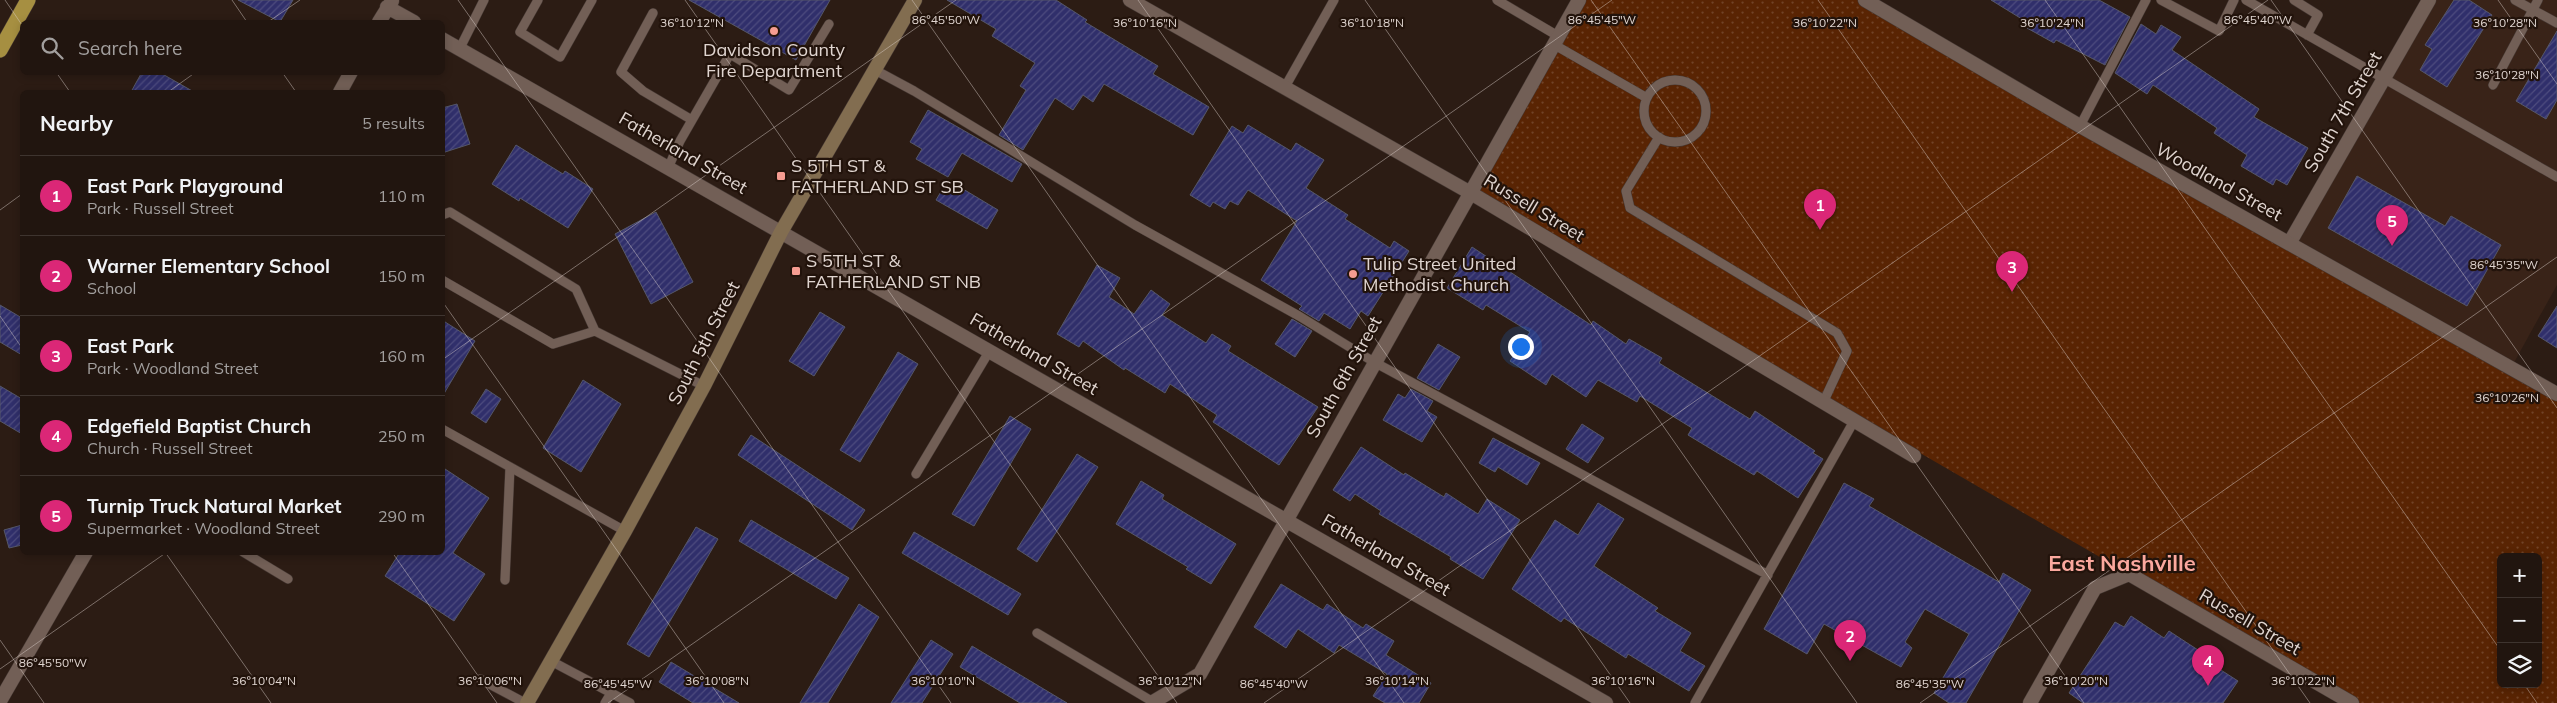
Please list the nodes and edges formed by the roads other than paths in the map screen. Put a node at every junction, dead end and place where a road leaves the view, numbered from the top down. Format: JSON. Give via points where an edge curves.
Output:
{"nodes":[{"id":1,"x":28,"y":0,"type":"edge"},
{"id":2,"x":484,"y":0,"type":"edge"},
{"id":3,"x":538,"y":0,"type":"edge"},
{"id":4,"x":592,"y":0,"type":"edge"},
{"id":5,"x":915,"y":0,"type":"edge"},
{"id":6,"x":1130,"y":0,"type":"edge"},
{"id":7,"x":1334,"y":0,"type":"edge"},
{"id":8,"x":1497,"y":0,"type":"edge"},
{"id":9,"x":1579,"y":0,"type":"edge"},
{"id":10,"x":1865,"y":0,"type":"edge"},
{"id":11,"x":2146,"y":0,"type":"edge"},
{"id":12,"x":2161,"y":0,"type":"edge"},
{"id":13,"x":2234,"y":0,"type":"edge"},
{"id":14,"x":2246,"y":0,"type":"edge"},
{"id":15,"x":2294,"y":0,"type":"edge"},
{"id":16,"x":2429,"y":0,"type":"edge"},
{"id":17,"x":2515,"y":0,"type":"edge"},
{"id":18,"x":2538,"y":0,"type":"edge"},
{"id":19,"x":390,"y":4,"type":"edge"},
{"id":20,"x":2533,"y":10,"type":"junction"},
{"id":21,"x":653,"y":13,"type":"dead end"},
{"id":22,"x":380,"y":20,"type":"edge"},
{"id":23,"x":411,"y":20,"type":"edge"},
{"id":24,"x":2557,"y":23,"type":"edge"},
{"id":25,"x":829,"y":24,"type":"dead end"},
{"id":26,"x":2307,"y":35,"type":"junction"},
{"id":27,"x":445,"y":40,"type":"edge"},
{"id":28,"x":1555,"y":40,"type":"junction"},
{"id":29,"x":460,"y":48,"type":"junction"},
{"id":30,"x":0,"y":50,"type":"edge"},
{"id":31,"x":875,"y":70,"type":"junction"},
{"id":32,"x":350,"y":75,"type":"edge"},
{"id":33,"x":2384,"y":78,"type":"junction"},
{"id":34,"x":2493,"y":86,"type":"dead end"},
{"id":35,"x":1285,"y":87,"type":"junction"},
{"id":36,"x":341,"y":90,"type":"edge"},
{"id":37,"x":1647,"y":98,"type":"junction"},
{"id":38,"x":692,"y":120,"type":"junction"},
{"id":39,"x":2080,"y":126,"type":"junction"},
{"id":40,"x":1658,"y":137,"type":"junction"},
{"id":41,"x":669,"y":166,"type":"junction"},
{"id":42,"x":2557,"y":177,"type":"edge"},
{"id":43,"x":1469,"y":192,"type":"junction"},
{"id":44,"x":445,"y":214,"type":"edge"},
{"id":45,"x":781,"y":232,"type":"junction"},
{"id":46,"x":2290,"y":242,"type":"junction"},
{"id":47,"x":445,"y":282,"type":"edge"},
{"id":48,"x":595,"y":331,"type":"junction"},
{"id":49,"x":990,"y":350,"type":"junction"},
{"id":50,"x":1374,"y":362,"type":"junction"},
{"id":51,"x":704,"y":386,"type":"junction"},
{"id":52,"x":2557,"y":394,"type":"edge"},
{"id":53,"x":1823,"y":402,"type":"junction"},
{"id":54,"x":1854,"y":421,"type":"junction"},
{"id":55,"x":445,"y":431,"type":"edge"},
{"id":56,"x":1914,"y":456,"type":"dead end"},
{"id":57,"x":510,"y":467,"type":"junction"},
{"id":58,"x":916,"y":474,"type":"dead end"},
{"id":59,"x":1286,"y":519,"type":"junction"},
{"id":60,"x":625,"y":531,"type":"junction"},
{"id":61,"x":84,"y":555,"type":"edge"},
{"id":62,"x":248,"y":555,"type":"edge"},
{"id":63,"x":1768,"y":575,"type":"junction"},
{"id":64,"x":288,"y":579,"type":"dead end"},
{"id":65,"x":505,"y":580,"type":"dead end"},
{"id":66,"x":1038,"y":633,"type":"dead end"},
{"id":67,"x":551,"y":661,"type":"junction"},
{"id":68,"x":480,"y":679,"type":"dead end"},
{"id":69,"x":611,"y":693,"type":"junction"},
{"id":70,"x":0,"y":701,"type":"edge"},
{"id":71,"x":526,"y":703,"type":"edge"},
{"id":72,"x":606,"y":703,"type":"edge"},
{"id":73,"x":630,"y":703,"type":"edge"},
{"id":74,"x":1154,"y":703,"type":"edge"},
{"id":75,"x":1606,"y":703,"type":"edge"},
{"id":76,"x":1695,"y":703,"type":"edge"},
{"id":77,"x":2030,"y":703,"type":"edge"},
{"id":78,"x":2352,"y":703,"type":"edge"}],
"edges":[{"from":1,"to":30,"type":"highway"},
{"from":2,"to":29,"type":"lane"},
{"from":3,"to":4,"type":"lane","via":[[520,32],[560,57]]},
{"from":5,"to":31,"type":"main road","name":"South 5th Street"},
{"from":6,"to":35,"type":"street","name":"Russell Street"},
{"from":7,"to":35,"type":"lane"},
{"from":8,"to":28,"type":"lane"},
{"from":9,"to":28,"type":"street","name":"South 6th Street"},
{"from":10,"to":39,"type":"street","name":"Woodland Street"},
{"from":11,"to":39,"type":"lane"},
{"from":12,"to":13,"type":"lane","via":[[2219,30]]},
{"from":14,"to":26,"type":"lane"},
{"from":15,"to":26,"type":"lane","via":[[2318,15]]},
{"from":16,"to":33,"type":"street","name":"South 7th Street"},
{"from":17,"to":20,"type":"lane"},
{"from":18,"to":20,"type":"lane"},
{"from":19,"to":22,"type":"street"},
{"from":19,"to":23,"type":"street"},
{"from":20,"to":24,"type":"lane"},
{"from":20,"to":34,"type":"lane"},
{"from":21,"to":38,"type":"lane","via":[[621,72],[643,91]]},
{"from":25,"to":38,"type":"lane","via":[[789,90],[730,54]]},
{"from":26,"to":33,"type":"lane"},
{"from":27,"to":29,"type":"street","name":"Fatherland Street"},
{"from":28,"to":37,"type":"lane"},
{"from":28,"to":43,"type":"street","name":"South 6th Street"},
{"from":29,"to":41,"type":"street","name":"Fatherland Street"},
{"from":31,"to":45,"type":"main road","name":"South 5th Street"},
{"from":31,"to":50,"type":"lane"},
{"from":32,"to":36,"type":"street"},
{"from":33,"to":42,"type":"lane"},
{"from":33,"to":46,"type":"street","name":"South 7th Street"},
{"from":35,"to":43,"type":"street","name":"Russell Street"},
{"from":37,"to":40,"type":"lane","via":[[1644,116],[1647,126]]},
{"from":37,"to":40,"type":"lane","via":[[1662,83],[1680,80],[1698,90],[1704,99],[1705,120],[1693,137],[1673,143]]},
{"from":38,"to":41,"type":"lane"},
{"from":39,"to":46,"type":"street","name":"Woodland Street"},
{"from":40,"to":53,"type":"lane","via":[[1626,191],[1630,208],[1837,333],[1847,351]]},
{"from":41,"to":45,"type":"street","name":"Fatherland Street"},
{"from":43,"to":50,"type":"street","name":"South 6th Street"},
{"from":43,"to":53,"type":"street","name":"Russell Street"},
{"from":44,"to":48,"type":"lane","via":[[450,212],[576,289]]},
{"from":45,"to":49,"type":"street","name":"Fatherland Street"},
{"from":45,"to":51,"type":"main road","name":"South 5th Street"},
{"from":46,"to":52,"type":"street","name":"Woodland Street"},
{"from":47,"to":48,"type":"lane","via":[[553,344]]},
{"from":48,"to":51,"type":"lane"},
{"from":49,"to":58,"type":"lane"},
{"from":49,"to":59,"type":"street","name":"Fatherland Street"},
{"from":50,"to":59,"type":"street","name":"South 6th Street"},
{"from":50,"to":63,"type":"lane"},
{"from":51,"to":60,"type":"main road","name":"South 5th Street"},
{"from":53,"to":54,"type":"street","name":"Russell Street"},
{"from":54,"to":56,"type":"street","name":"Russell Street"},
{"from":54,"to":63,"type":"lane"},
{"from":55,"to":57,"type":"lane"},
{"from":57,"to":60,"type":"lane"},
{"from":57,"to":65,"type":"lane"},
{"from":59,"to":74,"type":"street","name":"South 6th Street","via":[[1200,674]]},
{"from":59,"to":75,"type":"street","name":"Fatherland Street"},
{"from":60,"to":67,"type":"main road","name":"South 5th Street"},
{"from":61,"to":70,"type":"street"},
{"from":62,"to":64,"type":"lane"},
{"from":63,"to":76,"type":"lane"},
{"from":66,"to":74,"type":"lane"},
{"from":67,"to":69,"type":"lane"},
{"from":67,"to":71,"type":"main road","name":"South 5th Street"},
{"from":68,"to":71,"type":"lane"},
{"from":69,"to":72,"type":"lane"},
{"from":69,"to":73,"type":"lane"},
{"from":77,"to":78,"type":"street","name":"Russell Street","via":[[2094,588],[2129,574]]}]}
